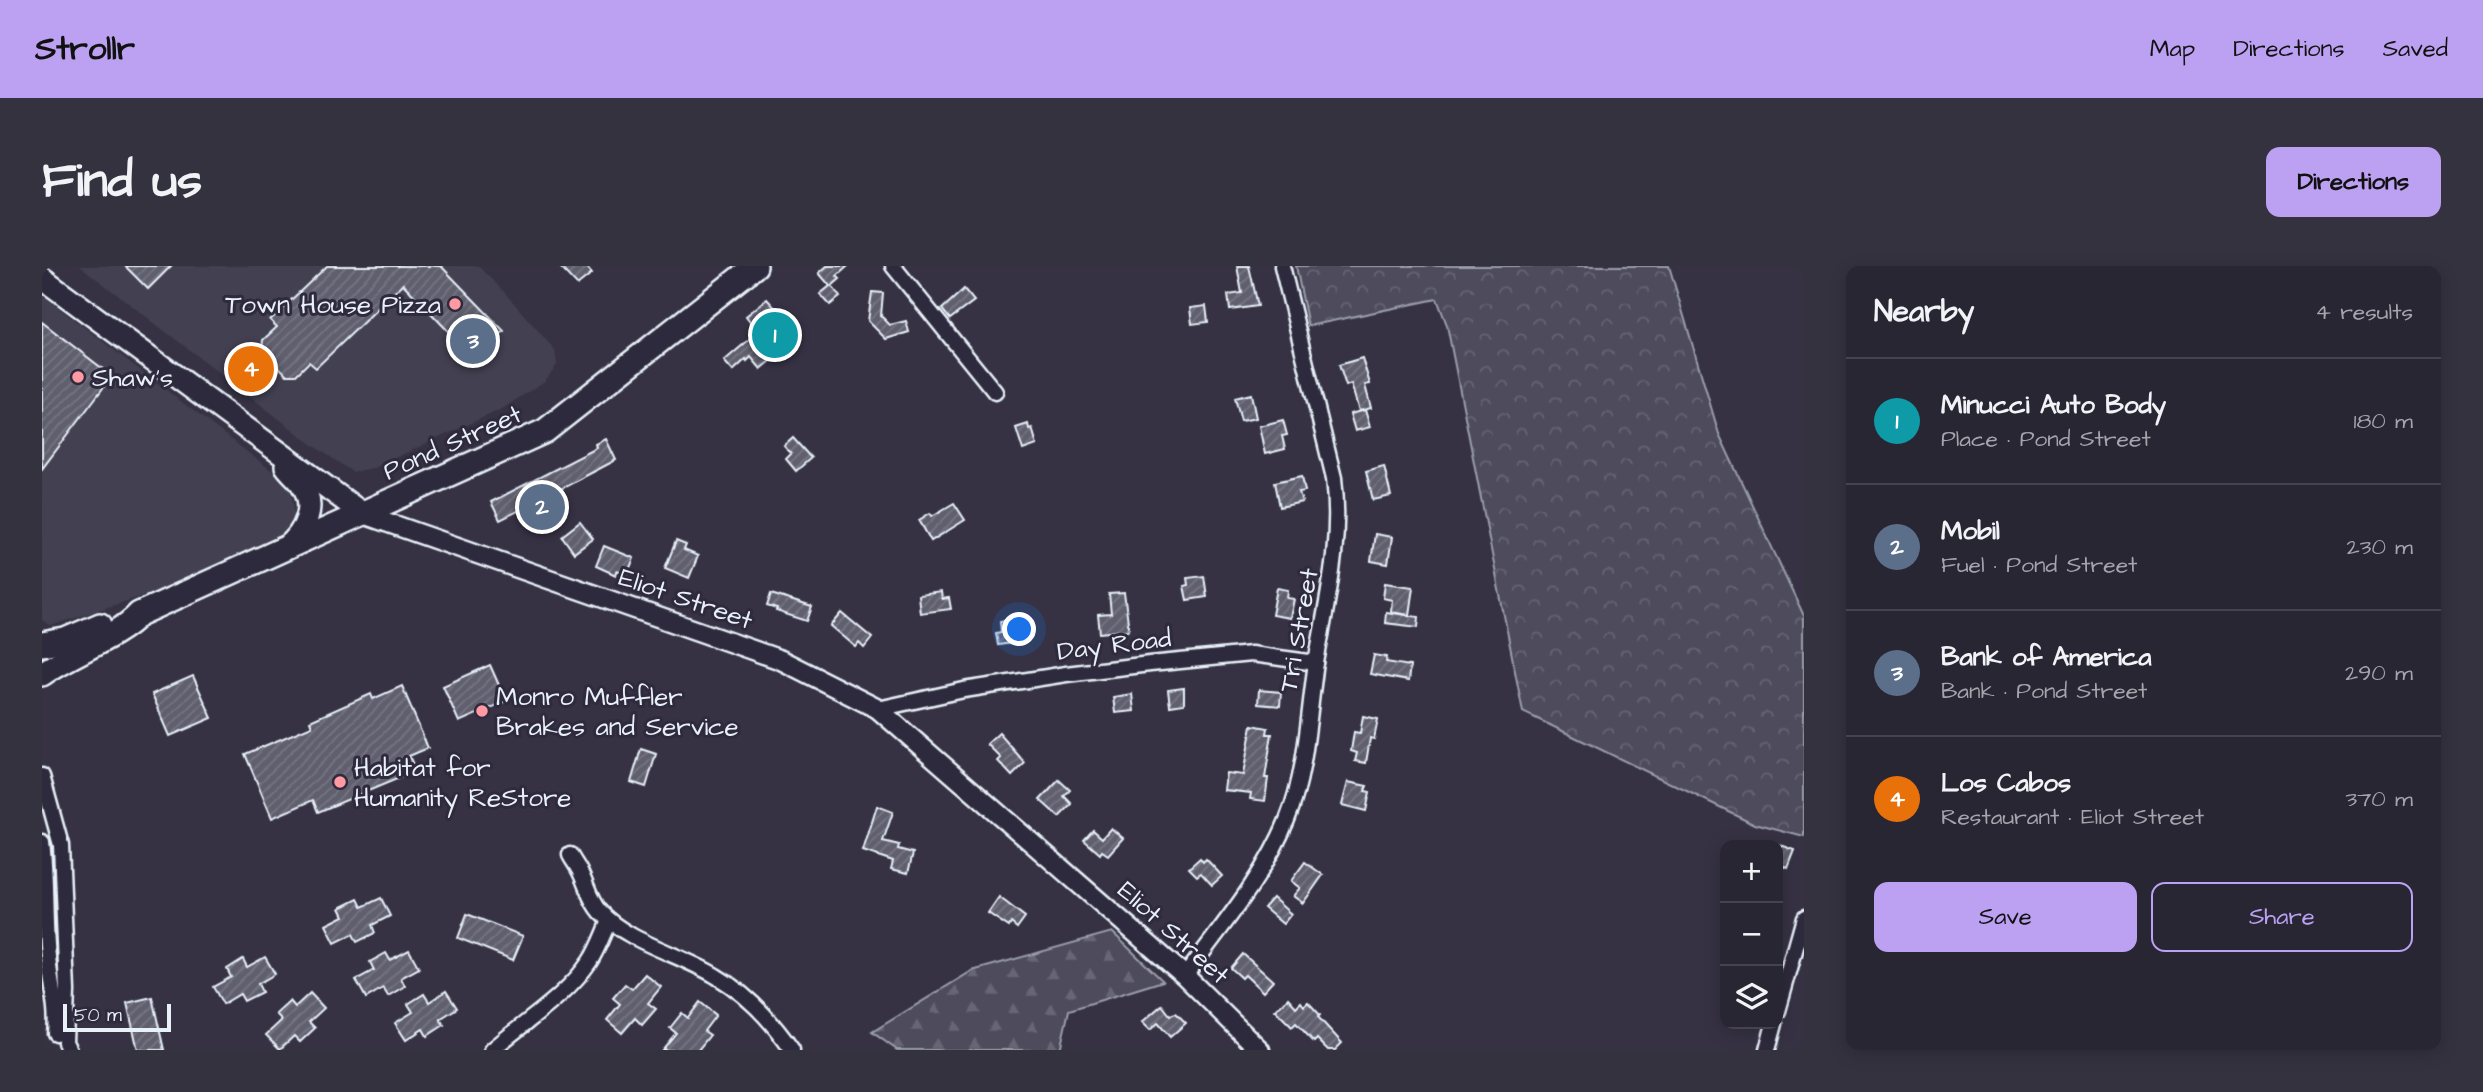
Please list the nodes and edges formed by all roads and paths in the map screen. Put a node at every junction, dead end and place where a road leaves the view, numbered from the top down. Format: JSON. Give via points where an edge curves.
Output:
{"nodes":[{"id":1,"x":755,"y":266,"type":"edge"},
{"id":2,"x":892,"y":266,"type":"edge"},
{"id":3,"x":1282,"y":266,"type":"edge"},
{"id":4,"x":42,"y":278,"type":"edge"},
{"id":5,"x":995,"y":392,"type":"dead end"},
{"id":6,"x":273,"y":447,"type":"junction"},
{"id":7,"x":363,"y":514,"type":"junction"},
{"id":8,"x":286,"y":548,"type":"junction"},
{"id":9,"x":139,"y":614,"type":"junction"},
{"id":10,"x":42,"y":644,"type":"edge"},
{"id":11,"x":1316,"y":663,"type":"junction"},
{"id":12,"x":42,"y":674,"type":"edge"},
{"id":13,"x":878,"y":709,"type":"junction"},
{"id":14,"x":42,"y":776,"type":"edge"},
{"id":15,"x":42,"y":842,"type":"edge"},
{"id":16,"x":570,"y":855,"type":"dead end"},
{"id":17,"x":1804,"y":918,"type":"edge"},
{"id":18,"x":609,"y":921,"type":"junction"},
{"id":19,"x":1185,"y":976,"type":"junction"},
{"id":20,"x":1783,"y":993,"type":"edge"},
{"id":21,"x":1773,"y":1029,"type":"edge"},
{"id":22,"x":58,"y":1041,"type":"edge"},
{"id":23,"x":492,"y":1050,"type":"edge"},
{"id":24,"x":792,"y":1050,"type":"edge"},
{"id":25,"x":1260,"y":1050,"type":"edge"},
{"id":26,"x":1767,"y":1050,"type":"edge"}],
"edges":[{"from":1,"to":7,"type":"main road","name":"Pond Street","via":[[545,431]]},
{"from":2,"to":5,"type":"street"},
{"from":3,"to":11,"type":"street","name":"Tri Street","via":[[1337,500],[1336,554]]},
{"from":4,"to":6,"type":"main road","name":"Eliot Street"},
{"from":6,"to":7,"type":"main road","name":"Eliot Street"},
{"from":6,"to":8,"type":"main road","via":[[301,483],[309,502],[305,525]]},
{"from":7,"to":8,"type":"main road","name":"Pond Street"},
{"from":7,"to":13,"type":"street","name":"Eliot Street","via":[[781,660]]},
{"from":8,"to":9,"type":"main road","name":"Pond Street"},
{"from":9,"to":10,"type":"main road","name":"Pond Street","via":[[129,613],[65,640]]},
{"from":9,"to":12,"type":"main road","name":"Pond Street"},
{"from":11,"to":13,"type":"street","name":"Day Road","via":[[1251,654],[1150,664],[964,690]]},
{"from":11,"to":19,"type":"street","name":"Tri Street","via":[[1302,766],[1287,821],[1253,882]]},
{"from":13,"to":19,"type":"street","name":"Eliot Street"},
{"from":14,"to":22,"type":"street","via":[[61,845],[67,991]]},
{"from":15,"to":22,"type":"street"},
{"from":16,"to":18,"type":"street","via":[[591,899]]},
{"from":17,"to":20,"type":"street"},
{"from":18,"to":23,"type":"street","via":[[590,961],[573,981]]},
{"from":18,"to":24,"type":"street","via":[[717,976],[766,1016]]},
{"from":19,"to":25,"type":"street","name":"Eliot Street"},
{"from":21,"to":26,"type":"street"}]}
